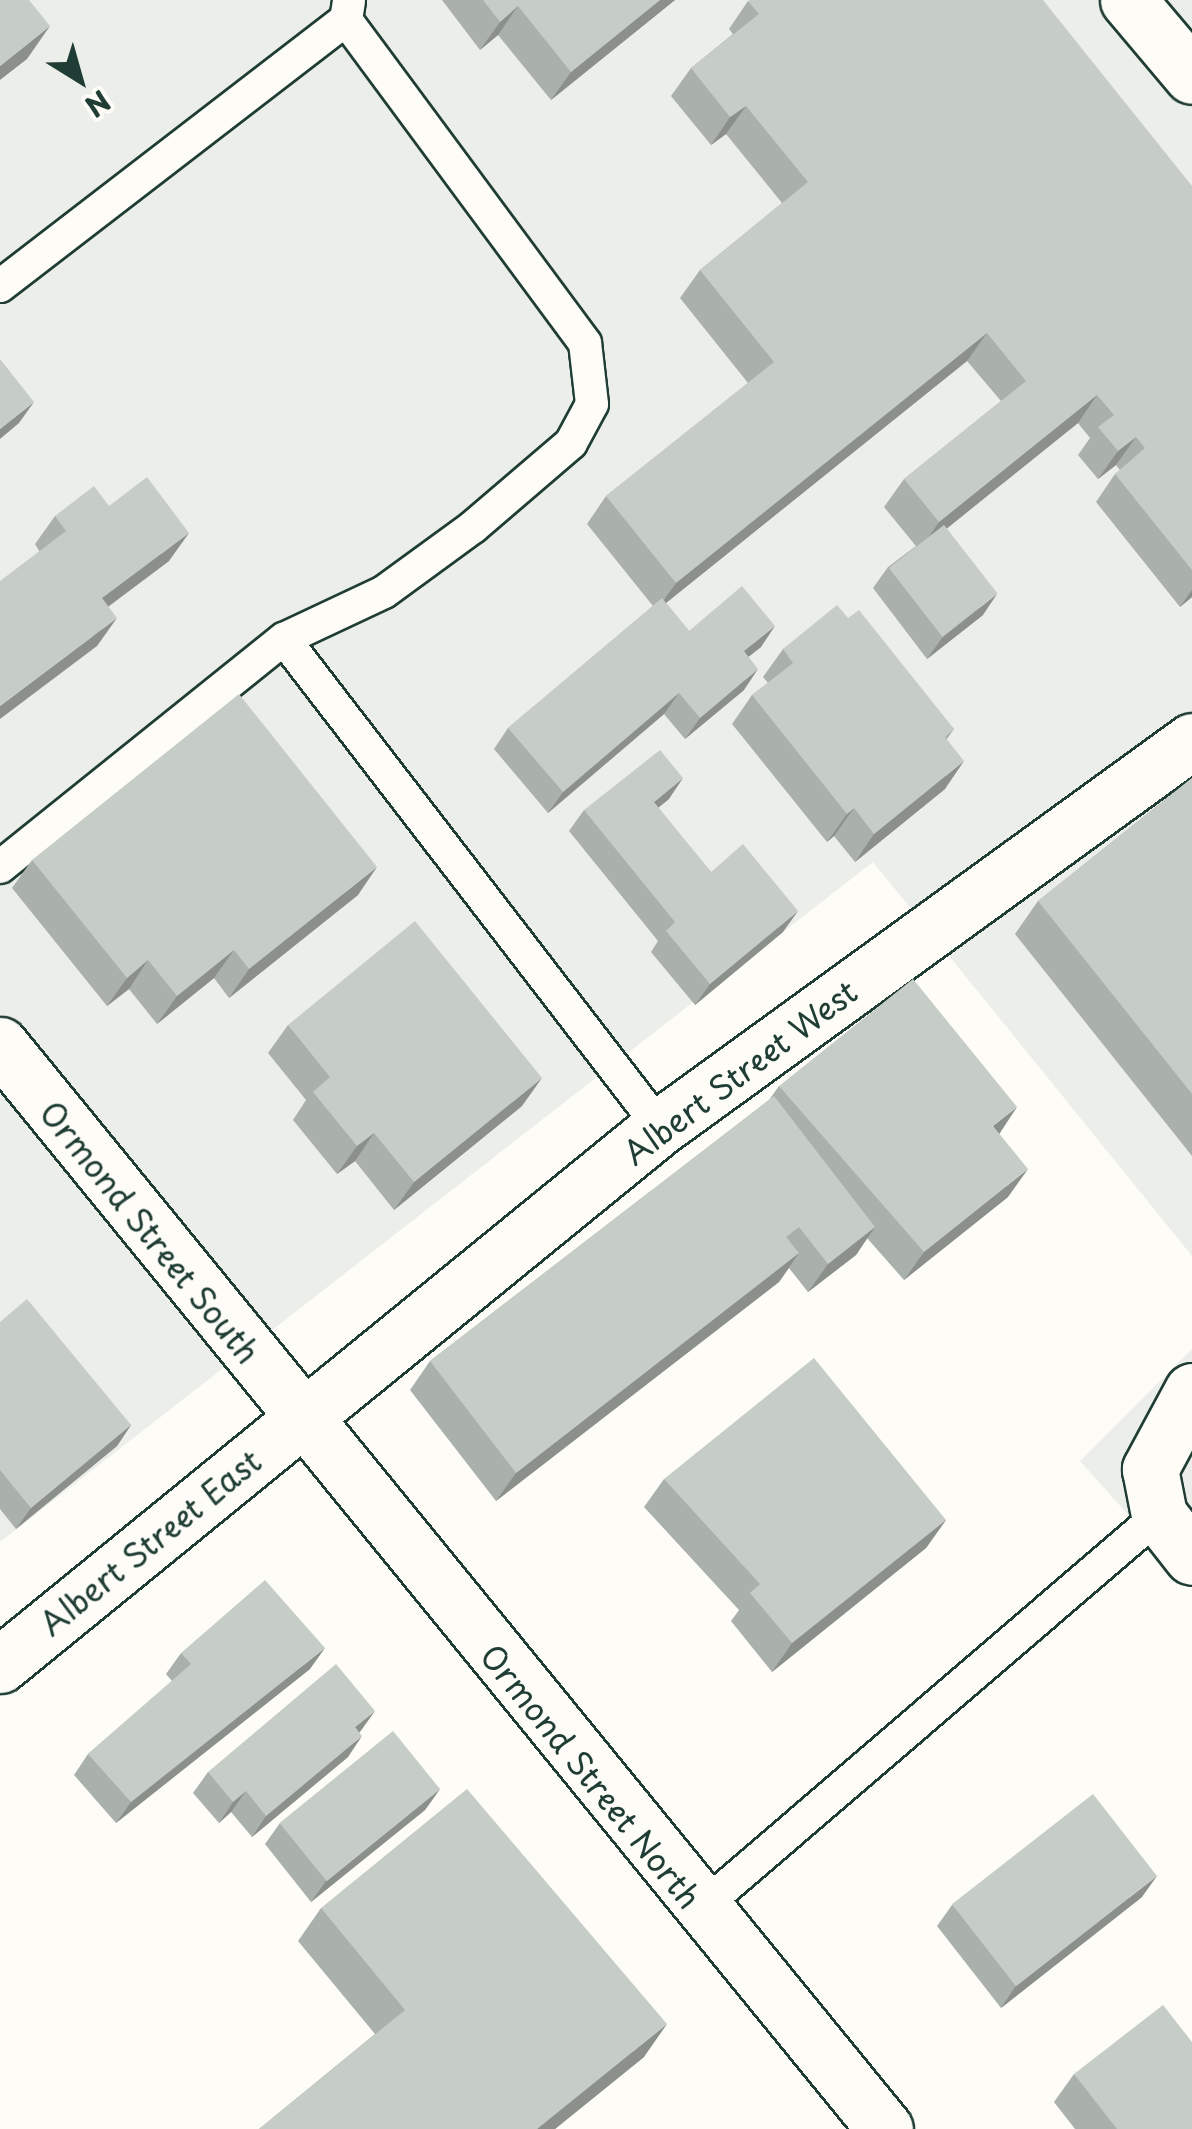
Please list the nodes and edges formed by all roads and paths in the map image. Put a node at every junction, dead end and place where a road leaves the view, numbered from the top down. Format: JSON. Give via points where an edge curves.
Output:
{"nodes":[{"id":1,"x":1128,"y":0,"type":"edge"},
{"id":2,"x":348,"y":10,"type":"edge"},
{"id":3,"x":1192,"y":76,"type":"edge"},
{"id":4,"x":0,"y":286,"type":"edge"},
{"id":5,"x":284,"y":640,"type":"junction"},
{"id":6,"x":1192,"y":741,"type":"edge"},
{"id":7,"x":0,"y":866,"type":"edge"},
{"id":8,"x":0,"y":1045,"type":"edge"},
{"id":9,"x":660,"y":1128,"type":"junction"},
{"id":10,"x":1192,"y":1391,"type":"edge"},
{"id":11,"x":301,"y":1420,"type":"junction"},
{"id":12,"x":1159,"y":1515,"type":"junction"},
{"id":13,"x":1192,"y":1558,"type":"edge"},
{"id":14,"x":0,"y":1665,"type":"edge"},
{"id":15,"x":700,"y":1909,"type":"junction"},
{"id":16,"x":885,"y":2129,"type":"edge"}],
"edges":[{"from":1,"to":3,"type":"street"},
{"from":2,"to":4,"type":"lane"},
{"from":2,"to":5,"type":"lane","via":[[585,343],[592,404],[571,443],[473,526],[384,592]]},
{"from":5,"to":7,"type":"lane"},
{"from":5,"to":9,"type":"lane"},
{"from":6,"to":9,"type":"street","name":"Albert Street West"},
{"from":8,"to":11,"type":"street","name":"Ormond Street South"},
{"from":9,"to":11,"type":"street","name":"Albert Street West"},
{"from":10,"to":12,"type":"street","via":[[1150,1469]]},
{"from":11,"to":14,"type":"street","name":"Albert Street East"},
{"from":11,"to":15,"type":"street","name":"Ormond Street North"},
{"from":12,"to":13,"type":"street"},
{"from":12,"to":15,"type":"lane"},
{"from":15,"to":16,"type":"street","name":"Ormond Street North"}]}
